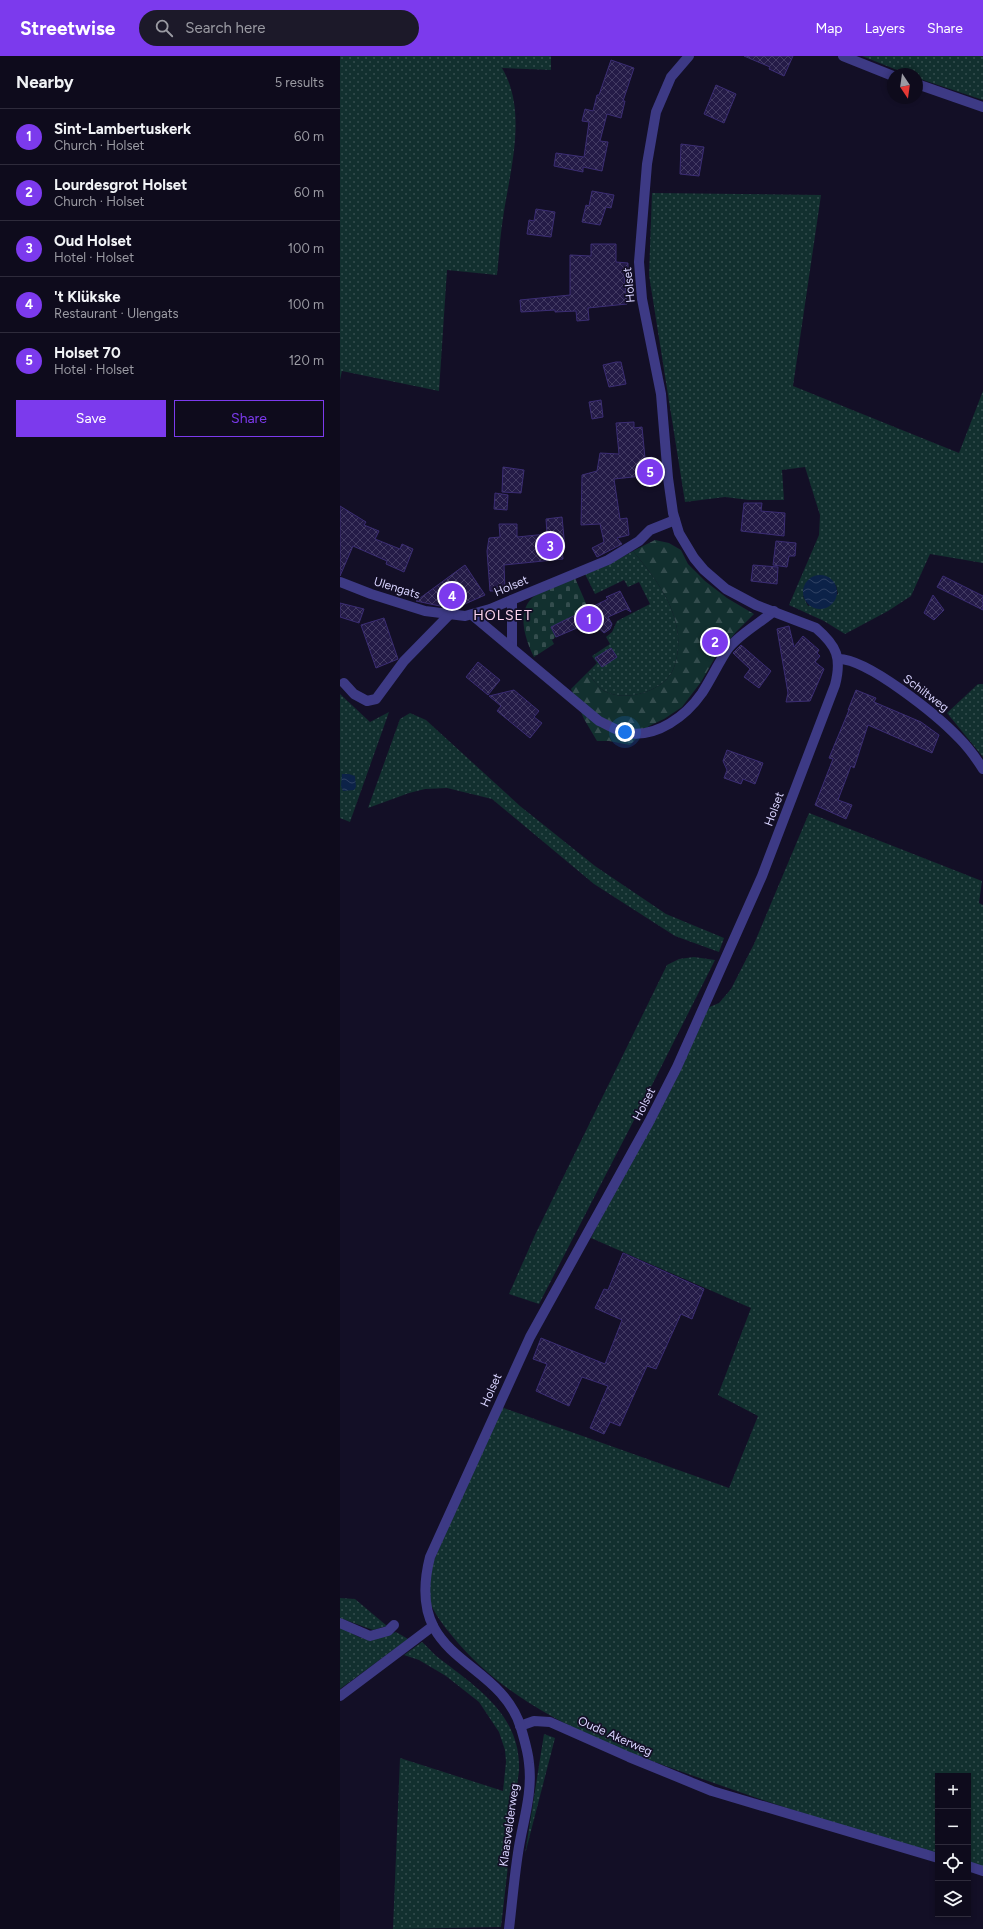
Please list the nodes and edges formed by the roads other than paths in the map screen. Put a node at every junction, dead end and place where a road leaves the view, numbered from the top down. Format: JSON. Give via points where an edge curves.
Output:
{"nodes":[{"id":1,"x":689,"y":56,"type":"edge"},
{"id":2,"x":843,"y":56,"type":"edge"},
{"id":3,"x":887,"y":74,"type":"edge"},
{"id":4,"x":923,"y":86,"type":"edge"},
{"id":5,"x":983,"y":107,"type":"edge"},
{"id":6,"x":675,"y":520,"type":"junction"},
{"id":7,"x":340,"y":582,"type":"edge"},
{"id":8,"x":512,"y":600,"type":"junction"},
{"id":9,"x":774,"y":610,"type":"junction"},
{"id":10,"x":449,"y":615,"type":"junction"},
{"id":11,"x":472,"y":615,"type":"junction"},
{"id":12,"x":512,"y":647,"type":"junction"},
{"id":13,"x":838,"y":659,"type":"junction"},
{"id":14,"x":344,"y":684,"type":"dead end"},
{"id":15,"x":983,"y":769,"type":"edge"},
{"id":16,"x":340,"y":1623,"type":"edge"},
{"id":17,"x":394,"y":1625,"type":"dead end"},
{"id":18,"x":433,"y":1626,"type":"junction"},
{"id":19,"x":340,"y":1696,"type":"edge"},
{"id":20,"x":520,"y":1726,"type":"junction"},
{"id":21,"x":935,"y":1857,"type":"edge"},
{"id":22,"x":971,"y":1867,"type":"edge"},
{"id":23,"x":983,"y":1871,"type":"edge"},
{"id":24,"x":509,"y":1929,"type":"edge"}],
"edges":[{"from":1,"to":6,"type":"street","name":"Holset","via":[[671,77],[656,112],[648,164],[639,262],[642,299],[661,394],[668,478]]},
{"from":2,"to":3,"type":"street"},
{"from":4,"to":5,"type":"street"},
{"from":6,"to":8,"type":"street","name":"Holset","via":[[650,530],[639,541],[608,560]]},
{"from":6,"to":9,"type":"street","name":"Holset","via":[[679,534],[704,570],[726,589]]},
{"from":7,"to":10,"type":"street","name":"Ulengats","via":[[391,601]]},
{"from":8,"to":11,"type":"street","name":"Holset"},
{"from":8,"to":12,"type":"street"},
{"from":9,"to":12,"type":"street","via":[[728,650],[702,693],[683,715],[668,725],[650,732],[628,733],[599,721]]},
{"from":9,"to":13,"type":"street","name":"Holset","via":[[816,628],[829,641]]},
{"from":10,"to":11,"type":"street","name":"Ulengats"},
{"from":10,"to":14,"type":"street","via":[[404,661],[376,699],[367,701],[354,694]]},
{"from":11,"to":12,"type":"street"},
{"from":13,"to":15,"type":"street","name":"Schiltweg","via":[[862,665],[928,710],[960,738]]},
{"from":13,"to":18,"type":"street","name":"Holset","via":[[835,685],[784,822],[698,1020],[650,1122],[530,1337],[440,1532],[427,1568],[426,1593]]},
{"from":16,"to":17,"type":"street","via":[[370,1636],[388,1631]]},
{"from":18,"to":19,"type":"street"},
{"from":18,"to":20,"type":"street","via":[[448,1648],[501,1694]]},
{"from":20,"to":21,"type":"street","name":"Oude Akerweg","via":[[534,1721],[550,1722],[629,1758],[712,1791]]},
{"from":20,"to":24,"type":"street","name":"Klaasvelderweg","via":[[530,1778]]},
{"from":22,"to":23,"type":"street"}]}
